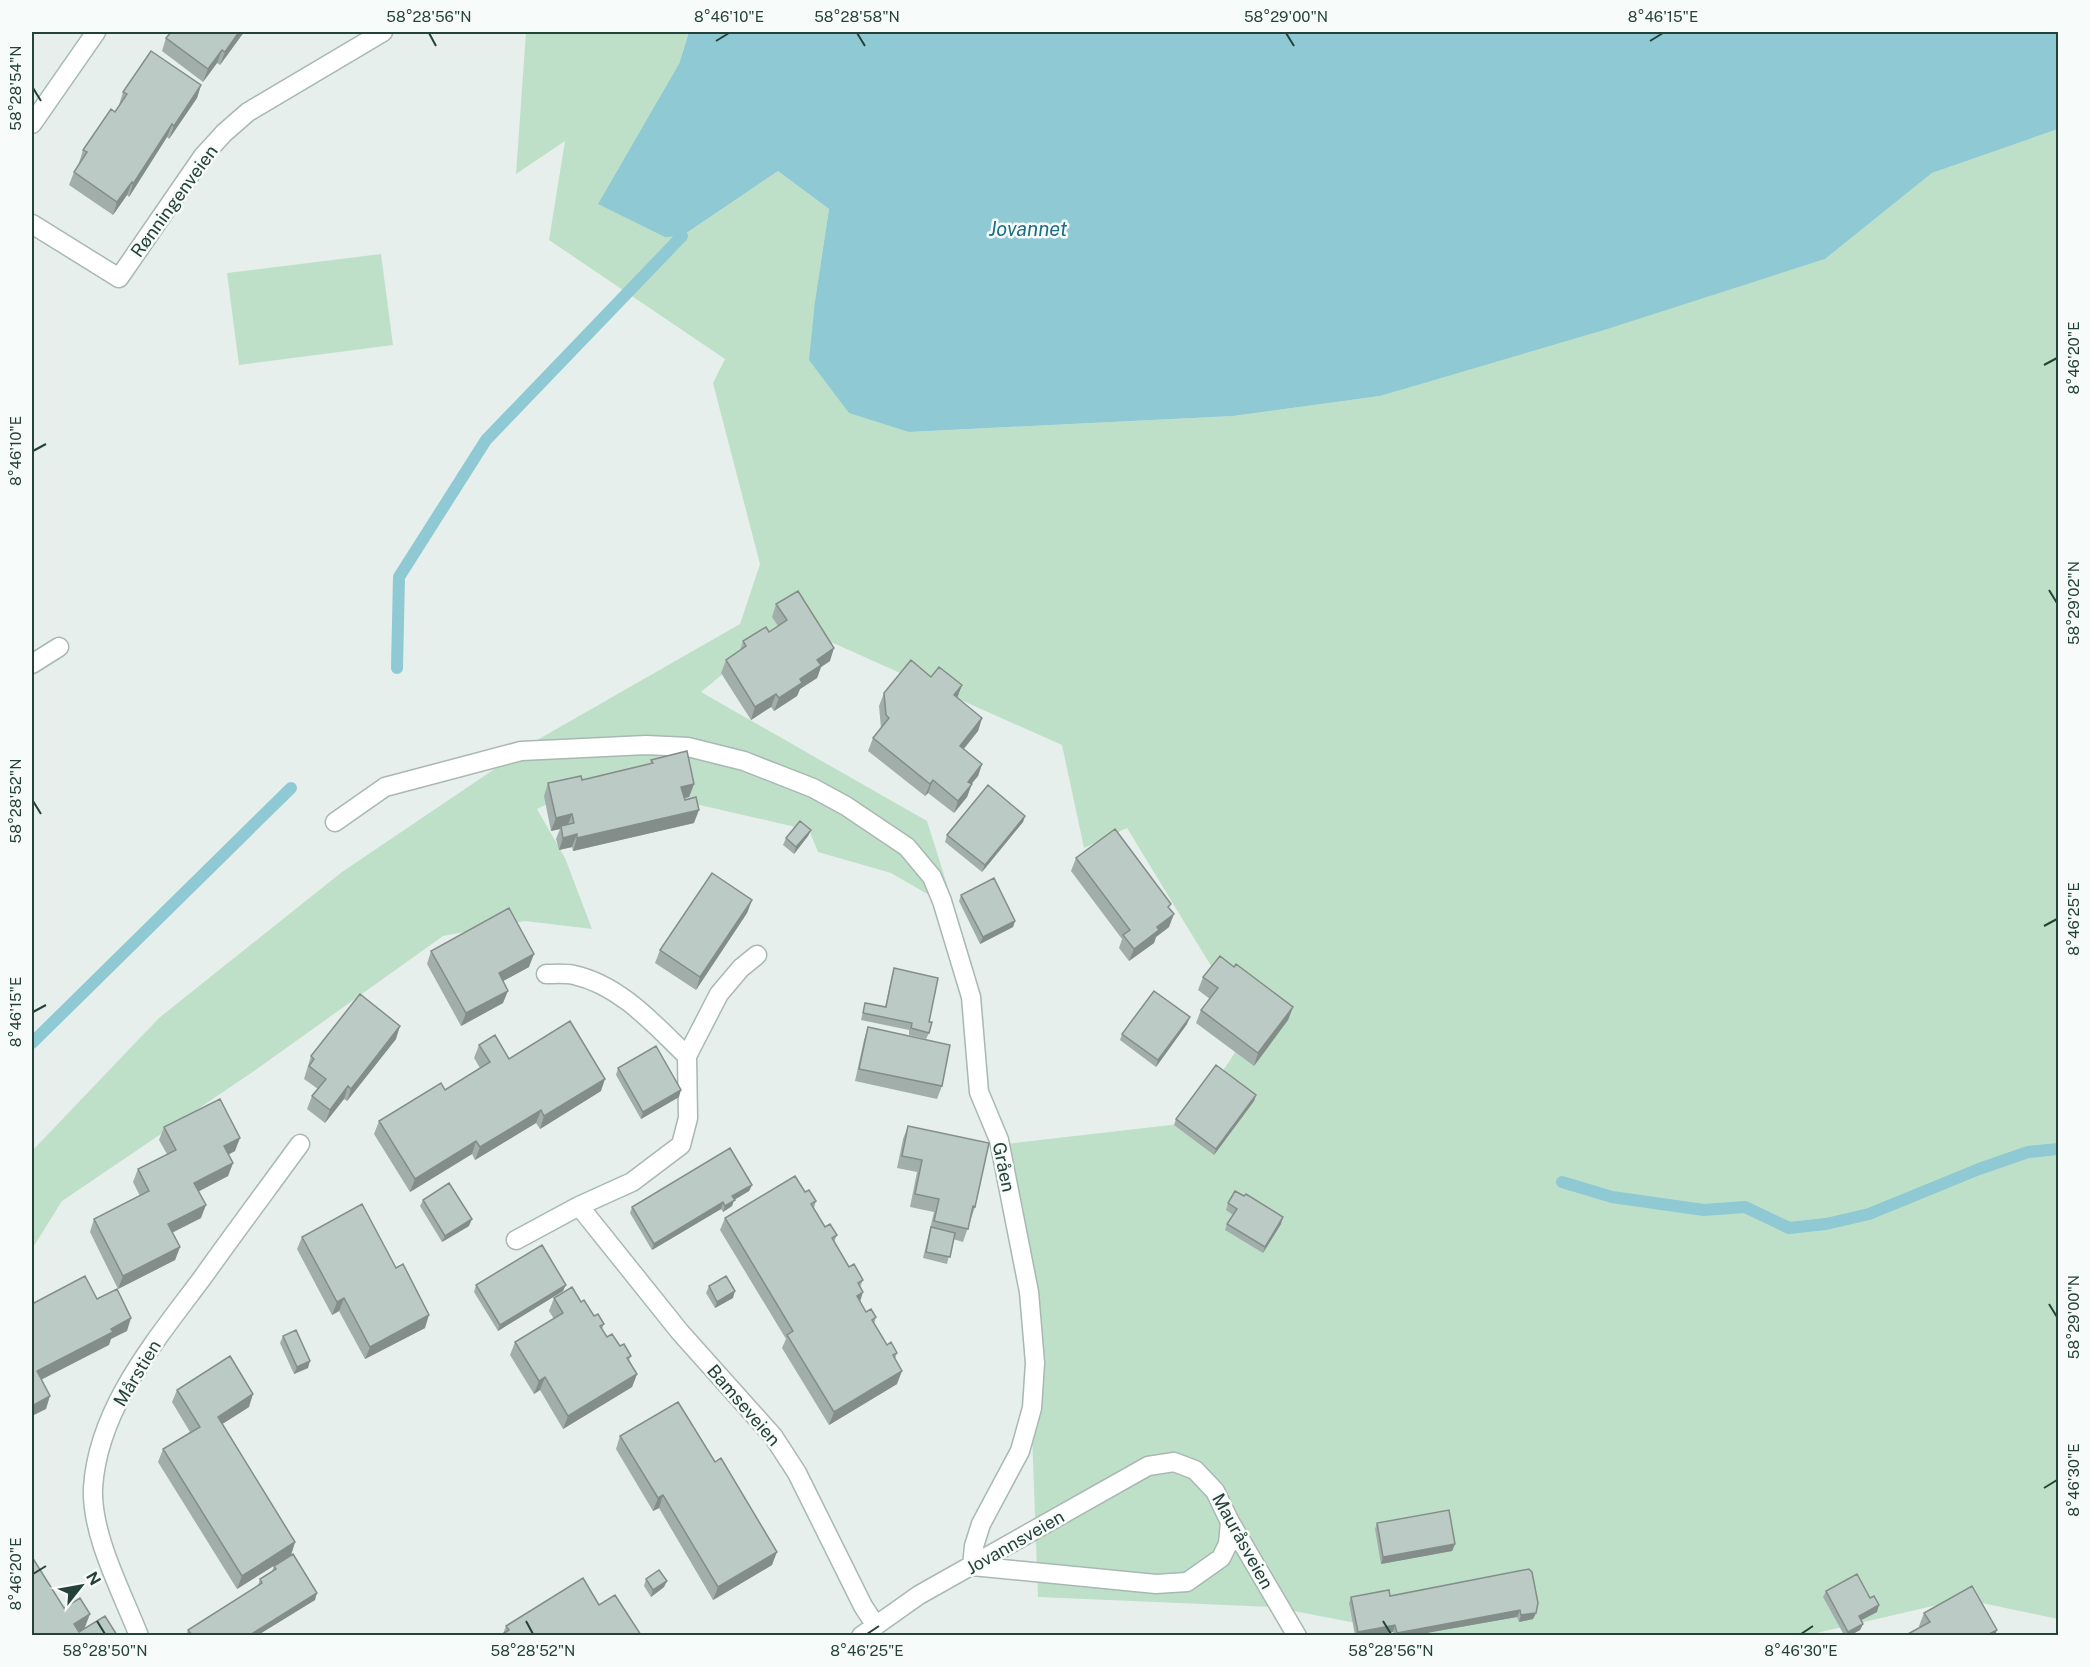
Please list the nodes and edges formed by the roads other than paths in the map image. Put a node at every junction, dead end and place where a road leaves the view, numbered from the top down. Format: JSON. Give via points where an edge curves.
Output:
{"nodes":[{"id":1,"x":96,"y":32,"type":"edge"},
{"id":2,"x":383,"y":32,"type":"edge"},
{"id":3,"x":32,"y":124,"type":"edge"},
{"id":4,"x":32,"y":224,"type":"edge"},
{"id":5,"x":59,"y":647,"type":"dead end"},
{"id":6,"x":32,"y":664,"type":"edge"},
{"id":7,"x":335,"y":822,"type":"dead end"},
{"id":8,"x":757,"y":955,"type":"dead end"},
{"id":9,"x":546,"y":974,"type":"dead end"},
{"id":10,"x":687,"y":1056,"type":"junction"},
{"id":11,"x":300,"y":1144,"type":"dead end"},
{"id":12,"x":579,"y":1206,"type":"junction"},
{"id":13,"x":516,"y":1240,"type":"dead end"},
{"id":14,"x":1174,"y":1462,"type":"joint"},
{"id":15,"x":1230,"y":1522,"type":"junction"},
{"id":16,"x":972,"y":1566,"type":"junction"},
{"id":17,"x":869,"y":1631,"type":"edge"},
{"id":18,"x":139,"y":1635,"type":"edge"},
{"id":19,"x":1297,"y":1635,"type":"edge"}],
"edges":[{"from":1,"to":3,"type":"street"},
{"from":2,"to":4,"type":"street","name":"Rønningenveien","via":[[248,112],[224,133],[203,156],[119,278]]},
{"from":5,"to":6,"type":"street"},
{"from":7,"to":16,"type":"street","name":"Gråen","via":[[385,787],[520,751],[646,745],[688,747],[744,761],[813,788],[907,847],[932,877],[971,997],[979,1092],[999,1140],[1029,1292],[1035,1363],[1032,1408],[1020,1451],[981,1524]]},
{"from":8,"to":10,"type":"street","via":[[719,994]]},
{"from":9,"to":10,"type":"street","via":[[574,975],[613,990]]},
{"from":10,"to":12,"type":"street","via":[[688,1118],[681,1145],[632,1182]]},
{"from":11,"to":18,"type":"street","name":"Mårstien","via":[[149,1350],[117,1404],[99,1446],[93,1490],[98,1534]]},
{"from":12,"to":13,"type":"street"},
{"from":12,"to":17,"type":"street","name":"Bamseveien","via":[[680,1332],[773,1436],[797,1473],[863,1606]]},
{"from":14,"to":15,"type":"street","name":"Mauråsveien","via":[[1195,1470],[1215,1491]]},
{"from":14,"to":16,"type":"street","name":"Jovannsveien","via":[[1148,1466]]},
{"from":15,"to":16,"type":"street","via":[[1228,1544],[1221,1558],[1187,1582],[1156,1584]]},
{"from":15,"to":19,"type":"street","name":"Mauråsveien"},
{"from":16,"to":17,"type":"street","name":"Jovannsveien","via":[[919,1595]]}]}
